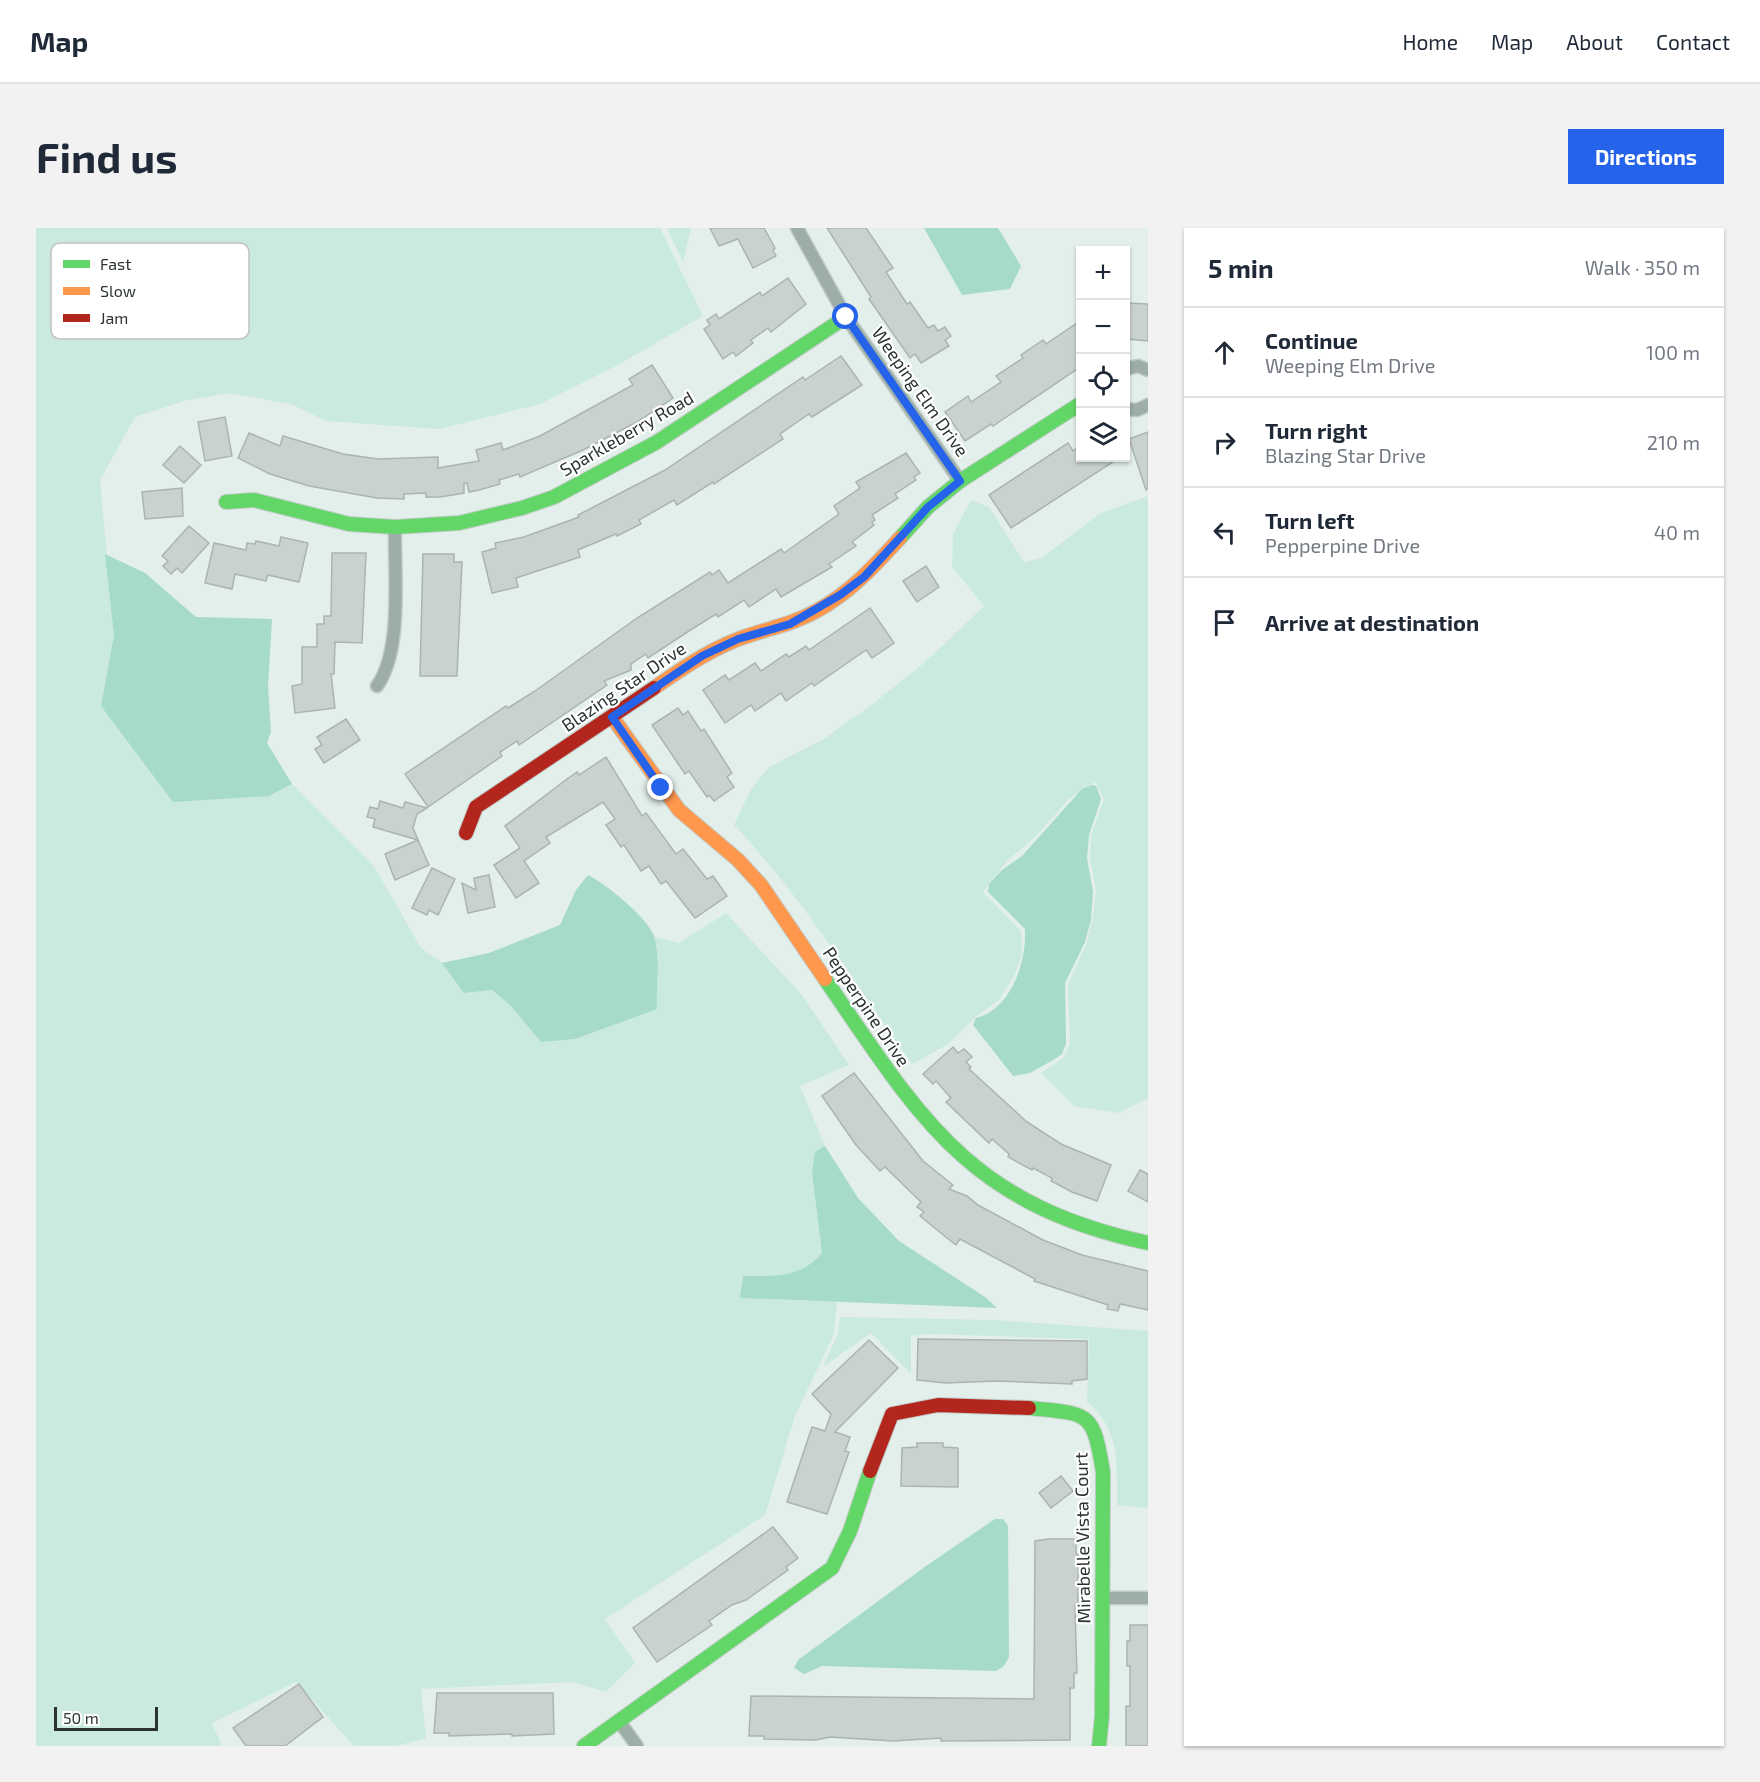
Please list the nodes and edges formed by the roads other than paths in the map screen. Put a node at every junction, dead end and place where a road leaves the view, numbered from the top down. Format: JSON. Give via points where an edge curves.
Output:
{"nodes":[{"id":1,"x":797,"y":228,"type":"edge"},
{"id":2,"x":846,"y":317,"type":"junction"},
{"id":3,"x":1130,"y":368,"type":"edge"},
{"id":4,"x":1148,"y":370,"type":"edge"},
{"id":5,"x":1148,"y":405,"type":"edge"},
{"id":6,"x":1076,"y":407,"type":"edge"},
{"id":7,"x":1130,"y":409,"type":"edge"},
{"id":8,"x":960,"y":481,"type":"junction"},
{"id":9,"x":226,"y":502,"type":"dead end"},
{"id":10,"x":395,"y":527,"type":"junction"},
{"id":11,"x":377,"y":686,"type":"dead end"},
{"id":12,"x":612,"y":717,"type":"junction"},
{"id":13,"x":466,"y":833,"type":"dead end"},
{"id":14,"x":1148,"y":1243,"type":"edge"},
{"id":15,"x":1102,"y":1598,"type":"junction"},
{"id":16,"x":1148,"y":1598,"type":"edge"},
{"id":17,"x":619,"y":1720,"type":"junction"},
{"id":18,"x":584,"y":1746,"type":"edge"},
{"id":19,"x":637,"y":1746,"type":"edge"},
{"id":20,"x":1099,"y":1746,"type":"edge"}],
"edges":[{"from":1,"to":2,"type":"street","name":"Weeping Elm Drive"},
{"from":2,"to":8,"type":"street","name":"Weeping Elm Drive"},
{"from":2,"to":10,"type":"street","name":"Sparkleberry Road","via":[[657,442],[554,497],[493,517]]},
{"from":3,"to":4,"type":"street"},
{"from":5,"to":7,"type":"street"},
{"from":6,"to":8,"type":"street","name":"Blazing Star Drive"},
{"from":8,"to":12,"type":"street","name":"Blazing Star Drive","via":[[928,507],[877,564],[840,595],[790,624],[738,639],[702,656]]},
{"from":9,"to":10,"type":"street","name":"Sparkleberry Road","via":[[254,500],[349,524]]},
{"from":10,"to":11,"type":"street","via":[[393,644],[387,669]]},
{"from":12,"to":13,"type":"street","name":"Blazing Star Drive","via":[[476,807]]},
{"from":12,"to":14,"type":"street","name":"Pepperpine Drive","via":[[679,810],[761,885],[906,1098],[950,1144],[978,1171],[1046,1212],[1084,1227]]},
{"from":15,"to":16,"type":"street"},
{"from":15,"to":17,"type":"street","name":"Mirabelle Vista Court","via":[[1103,1472],[1100,1443],[1085,1418],[1060,1409],[1012,1406],[938,1405],[892,1414],[832,1569]]},
{"from":15,"to":20,"type":"street","name":"Mirabelle Vista Court"},
{"from":17,"to":18,"type":"street","name":"Mirabelle Vista Court"},
{"from":17,"to":19,"type":"street"}]}
